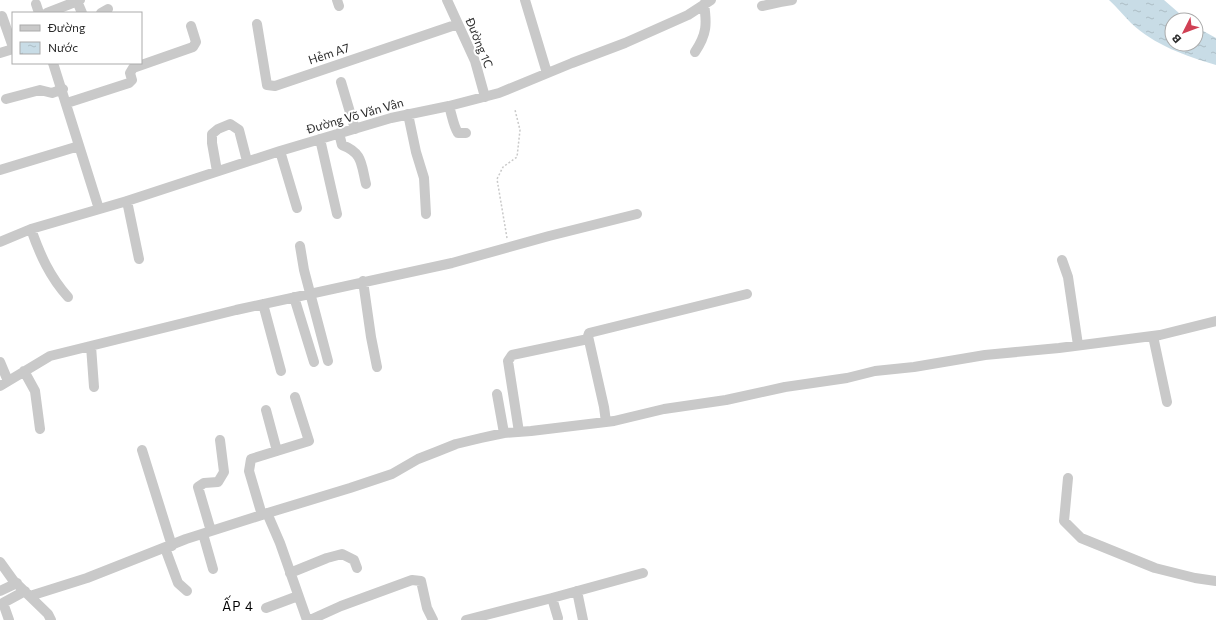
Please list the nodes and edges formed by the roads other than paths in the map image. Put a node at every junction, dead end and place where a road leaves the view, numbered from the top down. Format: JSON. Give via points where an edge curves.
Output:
{"nodes":[{"id":1,"x":447,"y":0,"type":"edge"},
{"id":2,"x":526,"y":0,"type":"edge"},
{"id":3,"x":792,"y":0,"type":"edge"},
{"id":4,"x":79,"y":1,"type":"edge"},
{"id":5,"x":779,"y":1,"type":"edge"},
{"id":6,"x":707,"y":2,"type":"edge"},
{"id":7,"x":762,"y":6,"type":"dead end"},
{"id":8,"x":50,"y":12,"type":"edge"},
{"id":9,"x":82,"y":12,"type":"edge"},
{"id":10,"x":2,"y":16,"type":"dead end"},
{"id":11,"x":257,"y":24,"type":"dead end"},
{"id":12,"x":458,"y":24,"type":"junction"},
{"id":13,"x":191,"y":26,"type":"dead end"},
{"id":14,"x":12,"y":45,"type":"edge"},
{"id":15,"x":12,"y":48,"type":"edge"},
{"id":16,"x":696,"y":52,"type":"dead end"},
{"id":17,"x":0,"y":53,"type":"edge"},
{"id":18,"x":54,"y":64,"type":"edge"},
{"id":19,"x":547,"y":73,"type":"junction"},
{"id":20,"x":341,"y":82,"type":"dead end"},
{"id":21,"x":63,"y":89,"type":"junction"},
{"id":22,"x":485,"y":97,"type":"junction"},
{"id":23,"x":6,"y":99,"type":"dead end"},
{"id":24,"x":67,"y":103,"type":"junction"},
{"id":25,"x":449,"y":106,"type":"junction"},
{"id":26,"x":408,"y":114,"type":"junction"},
{"id":27,"x":355,"y":129,"type":"junction"},
{"id":28,"x":339,"y":133,"type":"junction"},
{"id":29,"x":466,"y":133,"type":"dead end"},
{"id":30,"x":320,"y":139,"type":"junction"},
{"id":31,"x":79,"y":146,"type":"junction"},
{"id":32,"x":280,"y":151,"type":"junction"},
{"id":33,"x":247,"y":161,"type":"junction"},
{"id":34,"x":0,"y":170,"type":"edge"},
{"id":35,"x":217,"y":171,"type":"junction"},
{"id":36,"x":366,"y":184,"type":"dead end"},
{"id":37,"x":128,"y":201,"type":"junction"},
{"id":38,"x":297,"y":208,"type":"dead end"},
{"id":39,"x":99,"y":209,"type":"junction"},
{"id":40,"x":337,"y":214,"type":"dead end"},
{"id":41,"x":426,"y":214,"type":"dead end"},
{"id":42,"x":637,"y":214,"type":"dead end"},
{"id":43,"x":32,"y":229,"type":"junction"},
{"id":44,"x":0,"y":242,"type":"edge"},
{"id":45,"x":300,"y":246,"type":"dead end"},
{"id":46,"x":139,"y":259,"type":"dead end"},
{"id":47,"x":1062,"y":260,"type":"dead end"},
{"id":48,"x":363,"y":281,"type":"junction"},
{"id":49,"x":311,"y":293,"type":"junction"},
{"id":50,"x":747,"y":294,"type":"dead end"},
{"id":51,"x":68,"y":297,"type":"dead end"},
{"id":52,"x":294,"y":297,"type":"junction"},
{"id":53,"x":264,"y":304,"type":"junction"},
{"id":54,"x":1216,"y":321,"type":"edge"},
{"id":55,"x":1153,"y":336,"type":"junction"},
{"id":56,"x":588,"y":339,"type":"junction"},
{"id":57,"x":1078,"y":345,"type":"junction"},
{"id":58,"x":91,"y":346,"type":"junction"},
{"id":59,"x":328,"y":361,"type":"dead end"},
{"id":60,"x":0,"y":362,"type":"edge"},
{"id":61,"x":314,"y":362,"type":"dead end"},
{"id":62,"x":377,"y":367,"type":"dead end"},
{"id":63,"x":281,"y":370,"type":"dead end"},
{"id":64,"x":24,"y":371,"type":"junction"},
{"id":65,"x":4,"y":384,"type":"edge"},
{"id":66,"x":94,"y":387,"type":"dead end"},
{"id":67,"x":497,"y":394,"type":"dead end"},
{"id":68,"x":295,"y":397,"type":"dead end"},
{"id":69,"x":1167,"y":402,"type":"dead end"},
{"id":70,"x":266,"y":410,"type":"dead end"},
{"id":71,"x":606,"y":422,"type":"junction"},
{"id":72,"x":40,"y":429,"type":"dead end"},
{"id":73,"x":519,"y":432,"type":"junction"},
{"id":74,"x":504,"y":433,"type":"junction"},
{"id":75,"x":220,"y":440,"type":"dead end"},
{"id":76,"x":142,"y":450,"type":"dead end"},
{"id":77,"x":277,"y":451,"type":"junction"},
{"id":78,"x":1068,"y":478,"type":"dead end"},
{"id":79,"x":264,"y":514,"type":"junction"},
{"id":80,"x":207,"y":533,"type":"junction"},
{"id":81,"x":168,"y":547,"type":"junction"},
{"id":82,"x":0,"y":562,"type":"edge"},
{"id":83,"x":213,"y":568,"type":"dead end"},
{"id":84,"x":357,"y":568,"type":"dead end"},
{"id":85,"x":290,"y":573,"type":"junction"},
{"id":86,"x":643,"y":573,"type":"dead end"},
{"id":87,"x":1216,"y":581,"type":"edge"},
{"id":88,"x":16,"y":583,"type":"junction"},
{"id":89,"x":0,"y":591,"type":"edge"},
{"id":90,"x":187,"y":591,"type":"dead end"},
{"id":91,"x":577,"y":591,"type":"junction"},
{"id":92,"x":28,"y":593,"type":"junction"},
{"id":93,"x":298,"y":596,"type":"junction"},
{"id":94,"x":552,"y":598,"type":"junction"},
{"id":95,"x":266,"y":608,"type":"dead end"},
{"id":96,"x":558,"y":618,"type":"dead end"},
{"id":97,"x":9,"y":620,"type":"edge"},
{"id":98,"x":51,"y":620,"type":"edge"},
{"id":99,"x":307,"y":620,"type":"edge"},
{"id":100,"x":310,"y":620,"type":"edge"},
{"id":101,"x":433,"y":620,"type":"edge"},
{"id":102,"x":466,"y":620,"type":"edge"},
{"id":103,"x":583,"y":620,"type":"edge"}],
"edges":[{"from":1,"to":12,"type":"street","name":"Đường 1C"},
{"from":2,"to":19,"type":"street"},
{"from":3,"to":5,"type":"street"},
{"from":4,"to":8,"type":"street"},
{"from":4,"to":9,"type":"street"},
{"from":5,"to":7,"type":"street"},
{"from":6,"to":16,"type":"street","via":[[706,31]]},
{"from":6,"to":19,"type":"street","name":"Đường Võ Văn Vân","via":[[688,15],[625,43]]},
{"from":10,"to":14,"type":"street"},
{"from":11,"to":12,"type":"street","name":"Hẻm A7","via":[[267,85],[275,86]]},
{"from":12,"to":22,"type":"street","name":"Đường 1C","via":[[475,61]]},
{"from":13,"to":24,"type":"street","via":[[196,42],[193,46],[133,68],[129,84]]},
{"from":15,"to":17,"type":"street"},
{"from":18,"to":21,"type":"street"},
{"from":19,"to":22,"type":"street","name":"Đường Võ Văn Vân"},
{"from":20,"to":27,"type":"street"},
{"from":21,"to":23,"type":"street","via":[[52,93],[40,90]]},
{"from":21,"to":24,"type":"street"},
{"from":22,"to":25,"type":"street","name":"Đường Võ Văn Vân"},
{"from":24,"to":31,"type":"street"},
{"from":25,"to":26,"type":"street","name":"Đường Võ Văn Vân"},
{"from":25,"to":29,"type":"street","via":[[458,133]]},
{"from":26,"to":27,"type":"street","name":"Đường Võ Văn Vân"},
{"from":26,"to":41,"type":"street","via":[[424,178]]},
{"from":27,"to":28,"type":"street","name":"Đường Võ Văn Vân"},
{"from":28,"to":30,"type":"street","name":"Đường Võ Văn Vân"},
{"from":28,"to":36,"type":"street","via":[[342,145],[360,157]]},
{"from":30,"to":32,"type":"street","name":"Đường Võ Văn Vân"},
{"from":30,"to":40,"type":"street"},
{"from":31,"to":34,"type":"street"},
{"from":31,"to":39,"type":"street"},
{"from":32,"to":33,"type":"street","name":"Đường Võ Văn Vân"},
{"from":32,"to":38,"type":"street"},
{"from":33,"to":35,"type":"street","name":"Đường Võ Văn Vân"},
{"from":33,"to":35,"type":"street","via":[[239,130],[230,124],[212,134]]},
{"from":35,"to":37,"type":"street","name":"Đường Võ Văn Vân"},
{"from":37,"to":39,"type":"street","name":"Đường Võ Văn Vân"},
{"from":37,"to":46,"type":"street"},
{"from":39,"to":43,"type":"street","name":"Đường Võ Văn Vân"},
{"from":42,"to":48,"type":"street","via":[[452,262]]},
{"from":43,"to":44,"type":"street","name":"Đường Võ Văn Vân"},
{"from":43,"to":51,"type":"street","via":[[49,272]]},
{"from":45,"to":49,"type":"street"},
{"from":47,"to":57,"type":"street","via":[[1068,277]]},
{"from":48,"to":49,"type":"street"},
{"from":48,"to":62,"type":"street"},
{"from":49,"to":52,"type":"street"},
{"from":49,"to":59,"type":"street"},
{"from":50,"to":56,"type":"street","via":[[591,332]]},
{"from":52,"to":53,"type":"street"},
{"from":52,"to":61,"type":"street"},
{"from":53,"to":58,"type":"street"},
{"from":53,"to":63,"type":"street"},
{"from":54,"to":55,"type":"street"},
{"from":55,"to":57,"type":"street"},
{"from":55,"to":69,"type":"street"},
{"from":56,"to":71,"type":"street"},
{"from":56,"to":73,"type":"street","via":[[509,357]]},
{"from":57,"to":71,"type":"street","via":[[875,371]]},
{"from":58,"to":64,"type":"street","via":[[50,356]]},
{"from":58,"to":66,"type":"street"},
{"from":60,"to":65,"type":"street"},
{"from":64,"to":65,"type":"street"},
{"from":64,"to":72,"type":"street","via":[[35,391]]},
{"from":67,"to":74,"type":"street"},
{"from":68,"to":77,"type":"street","via":[[309,441]]},
{"from":70,"to":77,"type":"street"},
{"from":71,"to":73,"type":"street"},
{"from":73,"to":74,"type":"street"},
{"from":74,"to":79,"type":"street","via":[[456,444],[418,459],[392,474]]},
{"from":75,"to":80,"type":"street","via":[[224,472],[218,482],[204,483],[198,487]]},
{"from":76,"to":81,"type":"street"},
{"from":77,"to":79,"type":"street","via":[[251,459],[250,471]]},
{"from":78,"to":87,"type":"street","via":[[1064,521],[1080,538],[1155,568]]},
{"from":79,"to":80,"type":"street"},
{"from":79,"to":85,"type":"street","via":[[280,543]]},
{"from":80,"to":81,"type":"street"},
{"from":80,"to":83,"type":"street"},
{"from":81,"to":90,"type":"street","via":[[178,583]]},
{"from":81,"to":92,"type":"street","via":[[87,578]]},
{"from":82,"to":88,"type":"street"},
{"from":84,"to":85,"type":"street","via":[[354,560],[342,554]]},
{"from":85,"to":93,"type":"street"},
{"from":86,"to":91,"type":"street"},
{"from":88,"to":89,"type":"street"},
{"from":88,"to":92,"type":"street"},
{"from":91,"to":94,"type":"street"},
{"from":91,"to":103,"type":"street"},
{"from":92,"to":97,"type":"street","via":[[3,603]]},
{"from":92,"to":98,"type":"street"},
{"from":93,"to":95,"type":"street"},
{"from":93,"to":99,"type":"street"},
{"from":94,"to":96,"type":"street"},
{"from":94,"to":102,"type":"street"},
{"from":100,"to":101,"type":"street","via":[[412,580],[421,581],[427,608]]}]}
